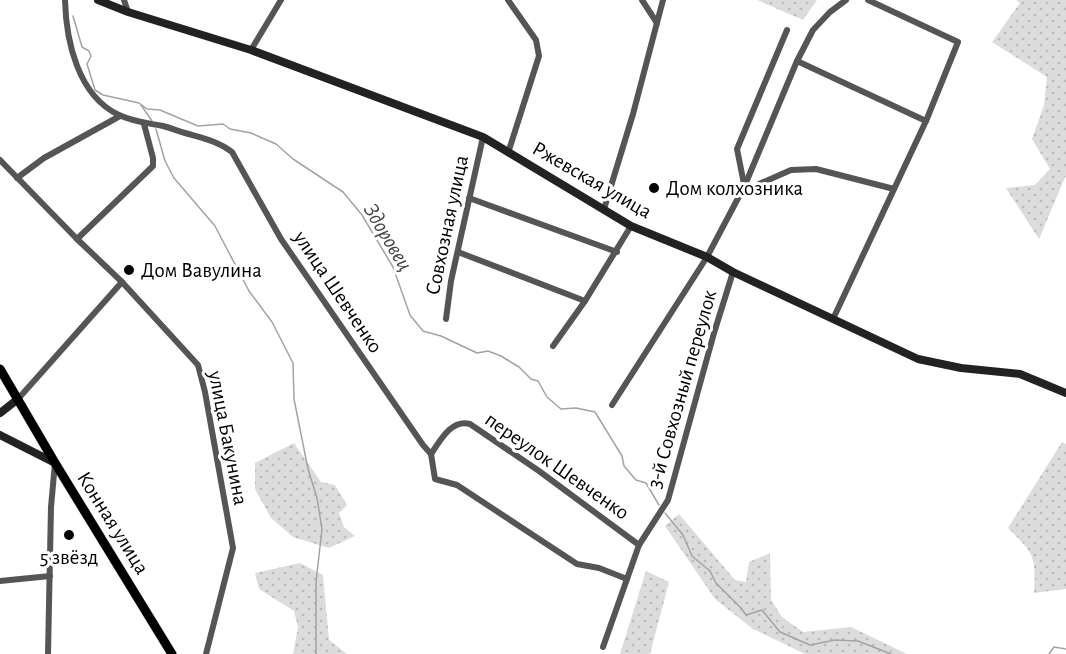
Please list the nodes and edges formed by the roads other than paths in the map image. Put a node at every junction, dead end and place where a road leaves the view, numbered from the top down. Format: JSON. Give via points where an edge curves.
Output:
{"nodes":[{"id":1,"x":65,"y":0,"type":"edge"},
{"id":2,"x":98,"y":0,"type":"edge"},
{"id":3,"x":124,"y":0,"type":"edge"},
{"id":4,"x":281,"y":0,"type":"edge"},
{"id":5,"x":508,"y":0,"type":"edge"},
{"id":6,"x":642,"y":0,"type":"edge"},
{"id":7,"x":663,"y":0,"type":"edge"},
{"id":8,"x":846,"y":0,"type":"edge"},
{"id":9,"x":868,"y":0,"type":"edge"},
{"id":10,"x":128,"y":12,"type":"junction"},
{"id":11,"x":657,"y":23,"type":"junction"},
{"id":12,"x":787,"y":30,"type":"dead end"},
{"id":13,"x":251,"y":50,"type":"junction"},
{"id":14,"x":797,"y":62,"type":"junction"},
{"id":15,"x":120,"y":116,"type":"junction"},
{"id":16,"x":926,"y":121,"type":"junction"},
{"id":17,"x":144,"y":124,"type":"junction"},
{"id":18,"x":483,"y":137,"type":"junction"},
{"id":19,"x":508,"y":153,"type":"junction"},
{"id":20,"x":0,"y":160,"type":"edge"},
{"id":21,"x":17,"y":178,"type":"junction"},
{"id":22,"x":759,"y":183,"type":"dead end"},
{"id":23,"x":744,"y":184,"type":"junction"},
{"id":24,"x":894,"y":189,"type":"junction"},
{"id":25,"x":469,"y":198,"type":"junction"},
{"id":26,"x":604,"y":209,"type":"junction"},
{"id":27,"x":631,"y":226,"type":"junction"},
{"id":28,"x":77,"y":239,"type":"junction"},
{"id":29,"x":459,"y":252,"type":"junction"},
{"id":30,"x":617,"y":252,"type":"junction"},
{"id":31,"x":707,"y":257,"type":"junction"},
{"id":32,"x":733,"y":272,"type":"junction"},
{"id":33,"x":122,"y":282,"type":"junction"},
{"id":34,"x":585,"y":301,"type":"junction"},
{"id":35,"x":446,"y":319,"type":"dead end"},
{"id":36,"x":833,"y":319,"type":"junction"},
{"id":37,"x":553,"y":346,"type":"dead end"},
{"id":38,"x":0,"y":369,"type":"edge"},
{"id":39,"x":1066,"y":393,"type":"edge"},
{"id":40,"x":18,"y":399,"type":"junction"},
{"id":41,"x":612,"y":405,"type":"dead end"},
{"id":42,"x":0,"y":413,"type":"edge"},
{"id":43,"x":0,"y":435,"type":"edge"},
{"id":44,"x":43,"y":442,"type":"junction"},
{"id":45,"x":35,"y":452,"type":"junction"},
{"id":46,"x":431,"y":454,"type":"junction"},
{"id":47,"x":55,"y":463,"type":"junction"},
{"id":48,"x":639,"y":545,"type":"junction"},
{"id":49,"x":50,"y":576,"type":"junction"},
{"id":50,"x":627,"y":579,"type":"junction"},
{"id":51,"x":0,"y":581,"type":"edge"},
{"id":52,"x":603,"y":647,"type":"dead end"},
{"id":53,"x":48,"y":654,"type":"edge"},
{"id":54,"x":172,"y":654,"type":"edge"},
{"id":55,"x":206,"y":654,"type":"edge"}],
"edges":[{"from":1,"to":15,"type":"street","name":"улица Шевченко","via":[[81,78],[98,100]]},
{"from":2,"to":10,"type":"main road","name":"Ржевская улица"},
{"from":3,"to":10,"type":"street"},
{"from":4,"to":13,"type":"street"},
{"from":5,"to":19,"type":"street","via":[[536,40],[540,57]]},
{"from":6,"to":11,"type":"street"},
{"from":7,"to":11,"type":"street"},
{"from":8,"to":14,"type":"street","name":"3-й Совхозный переулок","via":[[813,30]]},
{"from":9,"to":16,"type":"street","via":[[958,42]]},
{"from":10,"to":13,"type":"main road","name":"Ржевская улица"},
{"from":11,"to":26,"type":"street"},
{"from":12,"to":23,"type":"street","via":[[737,149]]},
{"from":13,"to":18,"type":"main road","name":"Ржевская улица"},
{"from":14,"to":16,"type":"street"},
{"from":14,"to":23,"type":"street","name":"3-й Совхозный переулок"},
{"from":15,"to":17,"type":"street","name":"улица Шевченко"},
{"from":15,"to":21,"type":"street"},
{"from":16,"to":24,"type":"street"},
{"from":17,"to":28,"type":"street","via":[[153,166]]},
{"from":17,"to":46,"type":"street","name":"улица Шевченко","via":[[222,144],[232,152],[281,239]]},
{"from":18,"to":19,"type":"main road","name":"Ржевская улица"},
{"from":18,"to":25,"type":"street","name":"Совхозная улица"},
{"from":19,"to":26,"type":"main road","name":"Ржевская улица"},
{"from":20,"to":21,"type":"street","name":"улица Бакунина"},
{"from":21,"to":28,"type":"street","name":"улица Бакунина"},
{"from":22,"to":24,"type":"street","via":[[791,170],[816,169]]},
{"from":23,"to":31,"type":"street","name":"3-й Совхозный переулок"},
{"from":24,"to":36,"type":"street"},
{"from":25,"to":29,"type":"street","name":"Совхозная улица"},
{"from":25,"to":30,"type":"street"},
{"from":26,"to":27,"type":"main road","name":"Ржевская улица"},
{"from":27,"to":30,"type":"street"},
{"from":27,"to":31,"type":"main road","name":"Ржевская улица"},
{"from":28,"to":33,"type":"street","name":"улица Бакунина"},
{"from":29,"to":34,"type":"street"},
{"from":29,"to":35,"type":"street","name":"Совхозная улица"},
{"from":30,"to":34,"type":"street"},
{"from":31,"to":32,"type":"main road","name":"Ржевская улица"},
{"from":31,"to":41,"type":"street","name":"3-й Совхозный переулок"},
{"from":32,"to":36,"type":"main road","name":"Ржевская улица"},
{"from":32,"to":48,"type":"street","name":"3-й Совхозный переулок","via":[[668,500]]},
{"from":33,"to":40,"type":"street"},
{"from":33,"to":55,"type":"street","name":"улица Бакунина","via":[[198,365],[205,392],[232,548]]},
{"from":34,"to":37,"type":"street"},
{"from":36,"to":39,"type":"main road","name":"Ржевская улица","via":[[931,363],[1020,374]]},
{"from":38,"to":40,"type":"main road"},
{"from":40,"to":42,"type":"main road"},
{"from":40,"to":44,"type":"main road"},
{"from":43,"to":45,"type":"main road","name":"Конная улица"},
{"from":44,"to":45,"type":"street"},
{"from":44,"to":47,"type":"main road"},
{"from":45,"to":47,"type":"main road","name":"Конная улица"},
{"from":46,"to":48,"type":"street","name":"переулок Шевченко","via":[[449,429],[464,422],[470,424]]},
{"from":46,"to":50,"type":"street","name":"улица Шевченко","via":[[435,479],[457,485],[577,564]]},
{"from":47,"to":49,"type":"street"},
{"from":47,"to":54,"type":"main road","name":"Конная улица"},
{"from":48,"to":50,"type":"street","name":"3-й Совхозный переулок"},
{"from":49,"to":51,"type":"street"},
{"from":49,"to":53,"type":"street"},
{"from":50,"to":52,"type":"street","name":"3-й Совхозный переулок"}]}
